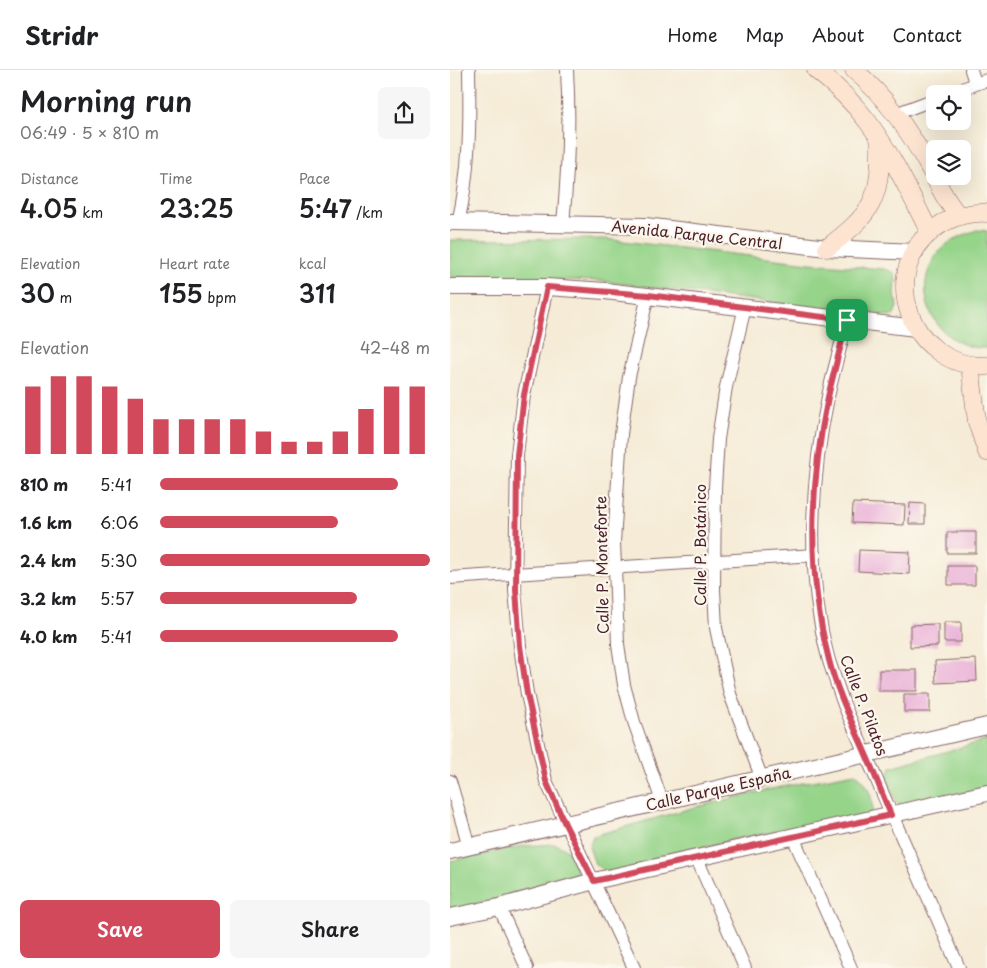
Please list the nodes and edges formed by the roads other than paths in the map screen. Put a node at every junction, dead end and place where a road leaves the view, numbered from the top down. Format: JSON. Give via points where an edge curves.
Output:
{"nodes":[{"id":1,"x":469,"y":70,"type":"edge"},
{"id":2,"x":568,"y":70,"type":"edge"},
{"id":3,"x":816,"y":70,"type":"edge"},
{"id":4,"x":971,"y":70,"type":"edge"},
{"id":5,"x":858,"y":72,"type":"edge"},
{"id":6,"x":981,"y":82,"type":"edge"},
{"id":7,"x":926,"y":102,"type":"edge"},
{"id":8,"x":895,"y":114,"type":"junction"},
{"id":9,"x":880,"y":142,"type":"junction"},
{"id":10,"x":987,"y":213,"type":"edge"},
{"id":11,"x":959,"y":216,"type":"junction"},
{"id":12,"x":454,"y":222,"type":"edge"},
{"id":13,"x":563,"y":224,"type":"junction"},
{"id":14,"x":930,"y":233,"type":"junction"},
{"id":15,"x":827,"y":248,"type":"junction"},
{"id":16,"x":914,"y":252,"type":"junction"},
{"id":17,"x":450,"y":287,"type":"edge"},
{"id":18,"x":547,"y":287,"type":"junction"},
{"id":19,"x":648,"y":295,"type":"junction"},
{"id":20,"x":745,"y":307,"type":"junction"},
{"id":21,"x":847,"y":320,"type":"junction"},
{"id":22,"x":916,"y":328,"type":"junction"},
{"id":23,"x":979,"y":366,"type":"edge"},
{"id":24,"x":987,"y":452,"type":"edge"},
{"id":25,"x":815,"y":555,"type":"junction"},
{"id":26,"x":714,"y":562,"type":"junction"},
{"id":27,"x":615,"y":568,"type":"junction"},
{"id":28,"x":516,"y":574,"type":"junction"},
{"id":29,"x":450,"y":578,"type":"edge"},
{"id":30,"x":987,"y":726,"type":"edge"},
{"id":31,"x":866,"y":755,"type":"junction"},
{"id":32,"x":762,"y":779,"type":"junction"},
{"id":33,"x":450,"y":782,"type":"edge"},
{"id":34,"x":987,"y":793,"type":"edge"},
{"id":35,"x":662,"y":801,"type":"junction"},
{"id":36,"x":891,"y":815,"type":"junction"},
{"id":37,"x":565,"y":824,"type":"junction"},
{"id":38,"x":794,"y":837,"type":"junction"},
{"id":39,"x":469,"y":846,"type":"junction"},
{"id":40,"x":450,"y":851,"type":"edge"},
{"id":41,"x":697,"y":859,"type":"junction"},
{"id":42,"x":594,"y":881,"type":"junction"},
{"id":43,"x":499,"y":906,"type":"junction"},
{"id":44,"x":450,"y":917,"type":"edge"},
{"id":45,"x":527,"y":968,"type":"edge"},
{"id":46,"x":634,"y":968,"type":"edge"},
{"id":47,"x":745,"y":968,"type":"edge"},
{"id":48,"x":851,"y":968,"type":"edge"},
{"id":49,"x":959,"y":968,"type":"edge"}],
"edges":[{"from":1,"to":12,"type":"street","via":[[467,175]]},
{"from":2,"to":13,"type":"street","via":[[570,112]]},
{"from":3,"to":9,"type":"main road","via":[[840,90],[868,122]]},
{"from":4,"to":6,"type":"street"},
{"from":5,"to":8,"type":"main road"},
{"from":7,"to":8,"type":"street"},
{"from":8,"to":11,"type":"main road","via":[[915,142],[948,205]]},
{"from":9,"to":14,"type":"main road"},
{"from":9,"to":15,"type":"main road","via":[[880,171],[872,203],[854,227]]},
{"from":10,"to":11,"type":"main road"},
{"from":11,"to":14,"type":"main road"},
{"from":12,"to":13,"type":"street","name":"Avenida Parque Central"},
{"from":13,"to":15,"type":"street","name":"Avenida Parque Central","via":[[645,226]]},
{"from":14,"to":16,"type":"main road"},
{"from":15,"to":16,"type":"street","name":"Avenida Parque Central"},
{"from":16,"to":22,"type":"main road","via":[[905,285],[907,307]]},
{"from":17,"to":18,"type":"street"},
{"from":18,"to":19,"type":"street"},
{"from":18,"to":28,"type":"street","via":[[524,395],[517,455]]},
{"from":19,"to":20,"type":"street"},
{"from":19,"to":27,"type":"street","name":"Calle P. Monteforte","via":[[629,377],[621,434]]},
{"from":20,"to":21,"type":"street"},
{"from":20,"to":26,"type":"street","name":"Calle P. Botánico","via":[[726,386],[718,439]]},
{"from":21,"to":22,"type":"street"},
{"from":21,"to":25,"type":"street","name":"Calle P. Pilatos","via":[[819,449]]},
{"from":22,"to":23,"type":"main road","via":[[939,353],[959,363]]},
{"from":23,"to":24,"type":"main road","via":[[977,422]]},
{"from":25,"to":26,"type":"street"},
{"from":25,"to":31,"type":"street","name":"Calle P. Pilatos","via":[[818,607],[830,662]]},
{"from":26,"to":27,"type":"street"},
{"from":26,"to":32,"type":"street","name":"Calle P. Botánico","via":[[716,628],[730,694]]},
{"from":27,"to":28,"type":"street"},
{"from":27,"to":35,"type":"street","name":"Calle P. Monteforte","via":[[618,644],[624,685]]},
{"from":28,"to":29,"type":"street"},
{"from":28,"to":37,"type":"street","via":[[520,646],[527,694],[546,781]]},
{"from":30,"to":31,"type":"street","name":"Calle Parque España"},
{"from":31,"to":32,"type":"street","name":"Calle Parque España"},
{"from":31,"to":36,"type":"street","name":"Calle P. Pilatos"},
{"from":32,"to":35,"type":"street","name":"Calle Parque España"},
{"from":33,"to":39,"type":"street"},
{"from":34,"to":36,"type":"street"},
{"from":35,"to":37,"type":"street","name":"Calle Parque España"},
{"from":36,"to":38,"type":"street"},
{"from":36,"to":49,"type":"street","name":"Calle P. Pilatos"},
{"from":37,"to":39,"type":"street","name":"Calle Parque España"},
{"from":37,"to":42,"type":"street"},
{"from":38,"to":41,"type":"street"},
{"from":38,"to":48,"type":"street"},
{"from":39,"to":40,"type":"street","name":"Calle Parque España"},
{"from":41,"to":42,"type":"street"},
{"from":41,"to":47,"type":"street"},
{"from":42,"to":43,"type":"street"},
{"from":42,"to":46,"type":"street"},
{"from":43,"to":44,"type":"street"},
{"from":43,"to":45,"type":"street"}]}
